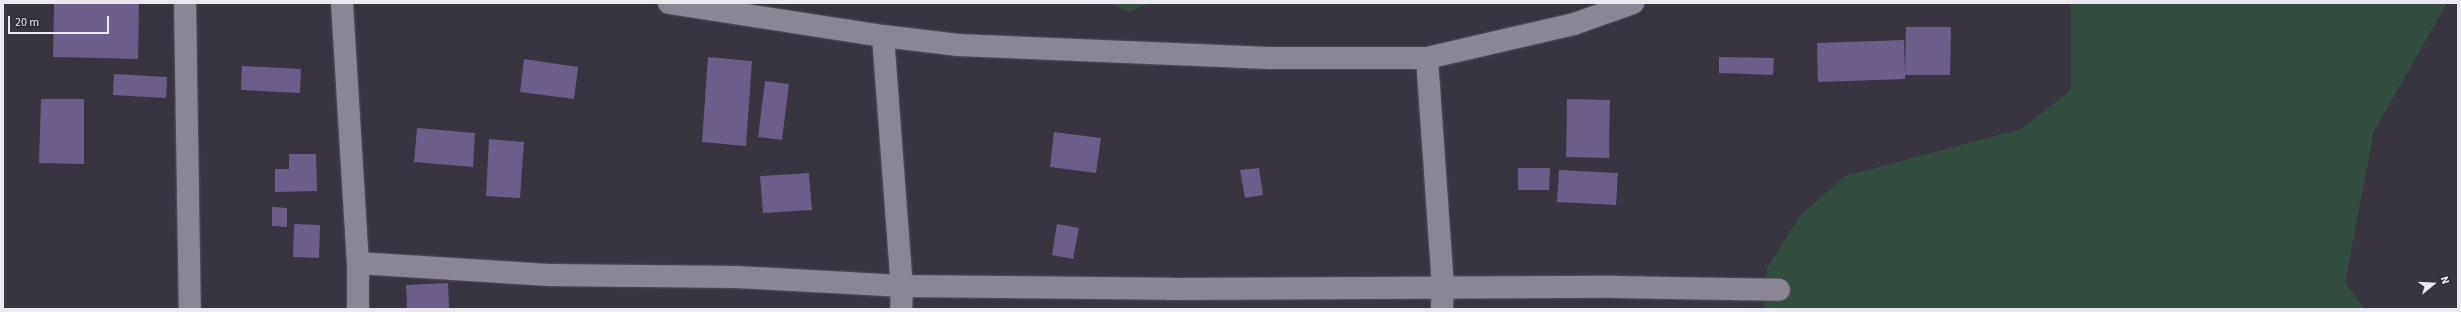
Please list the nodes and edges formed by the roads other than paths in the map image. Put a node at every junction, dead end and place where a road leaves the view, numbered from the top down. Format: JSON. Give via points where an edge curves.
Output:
{"nodes":[{"id":1,"x":185,"y":3,"type":"edge"},
{"id":2,"x":342,"y":3,"type":"edge"},
{"id":3,"x":669,"y":3,"type":"edge"},
{"id":4,"x":1633,"y":3,"type":"edge"},
{"id":5,"x":883,"y":36,"type":"junction"},
{"id":6,"x":1427,"y":58,"type":"junction"},
{"id":7,"x":358,"y":263,"type":"junction"},
{"id":8,"x":902,"y":286,"type":"junction"},
{"id":9,"x":1443,"y":287,"type":"junction"},
{"id":10,"x":1779,"y":290,"type":"dead end"},
{"id":11,"x":190,"y":309,"type":"edge"},
{"id":12,"x":358,"y":309,"type":"edge"},
{"id":13,"x":901,"y":309,"type":"edge"},
{"id":14,"x":1442,"y":309,"type":"edge"}],
"edges":[{"from":1,"to":11,"type":"street"},
{"from":2,"to":7,"type":"street"},
{"from":3,"to":5,"type":"street"},
{"from":4,"to":6,"type":"street","via":[[1574,24]]},
{"from":5,"to":6,"type":"street","via":[[958,45],[1025,49],[1269,58]]},
{"from":5,"to":8,"type":"street"},
{"from":6,"to":9,"type":"street"},
{"from":7,"to":8,"type":"street","via":[[549,275],[736,277]]},
{"from":7,"to":12,"type":"street"},
{"from":8,"to":9,"type":"street","via":[[1170,289]]},
{"from":8,"to":13,"type":"street"},
{"from":9,"to":10,"type":"street"},
{"from":9,"to":14,"type":"street"}]}
